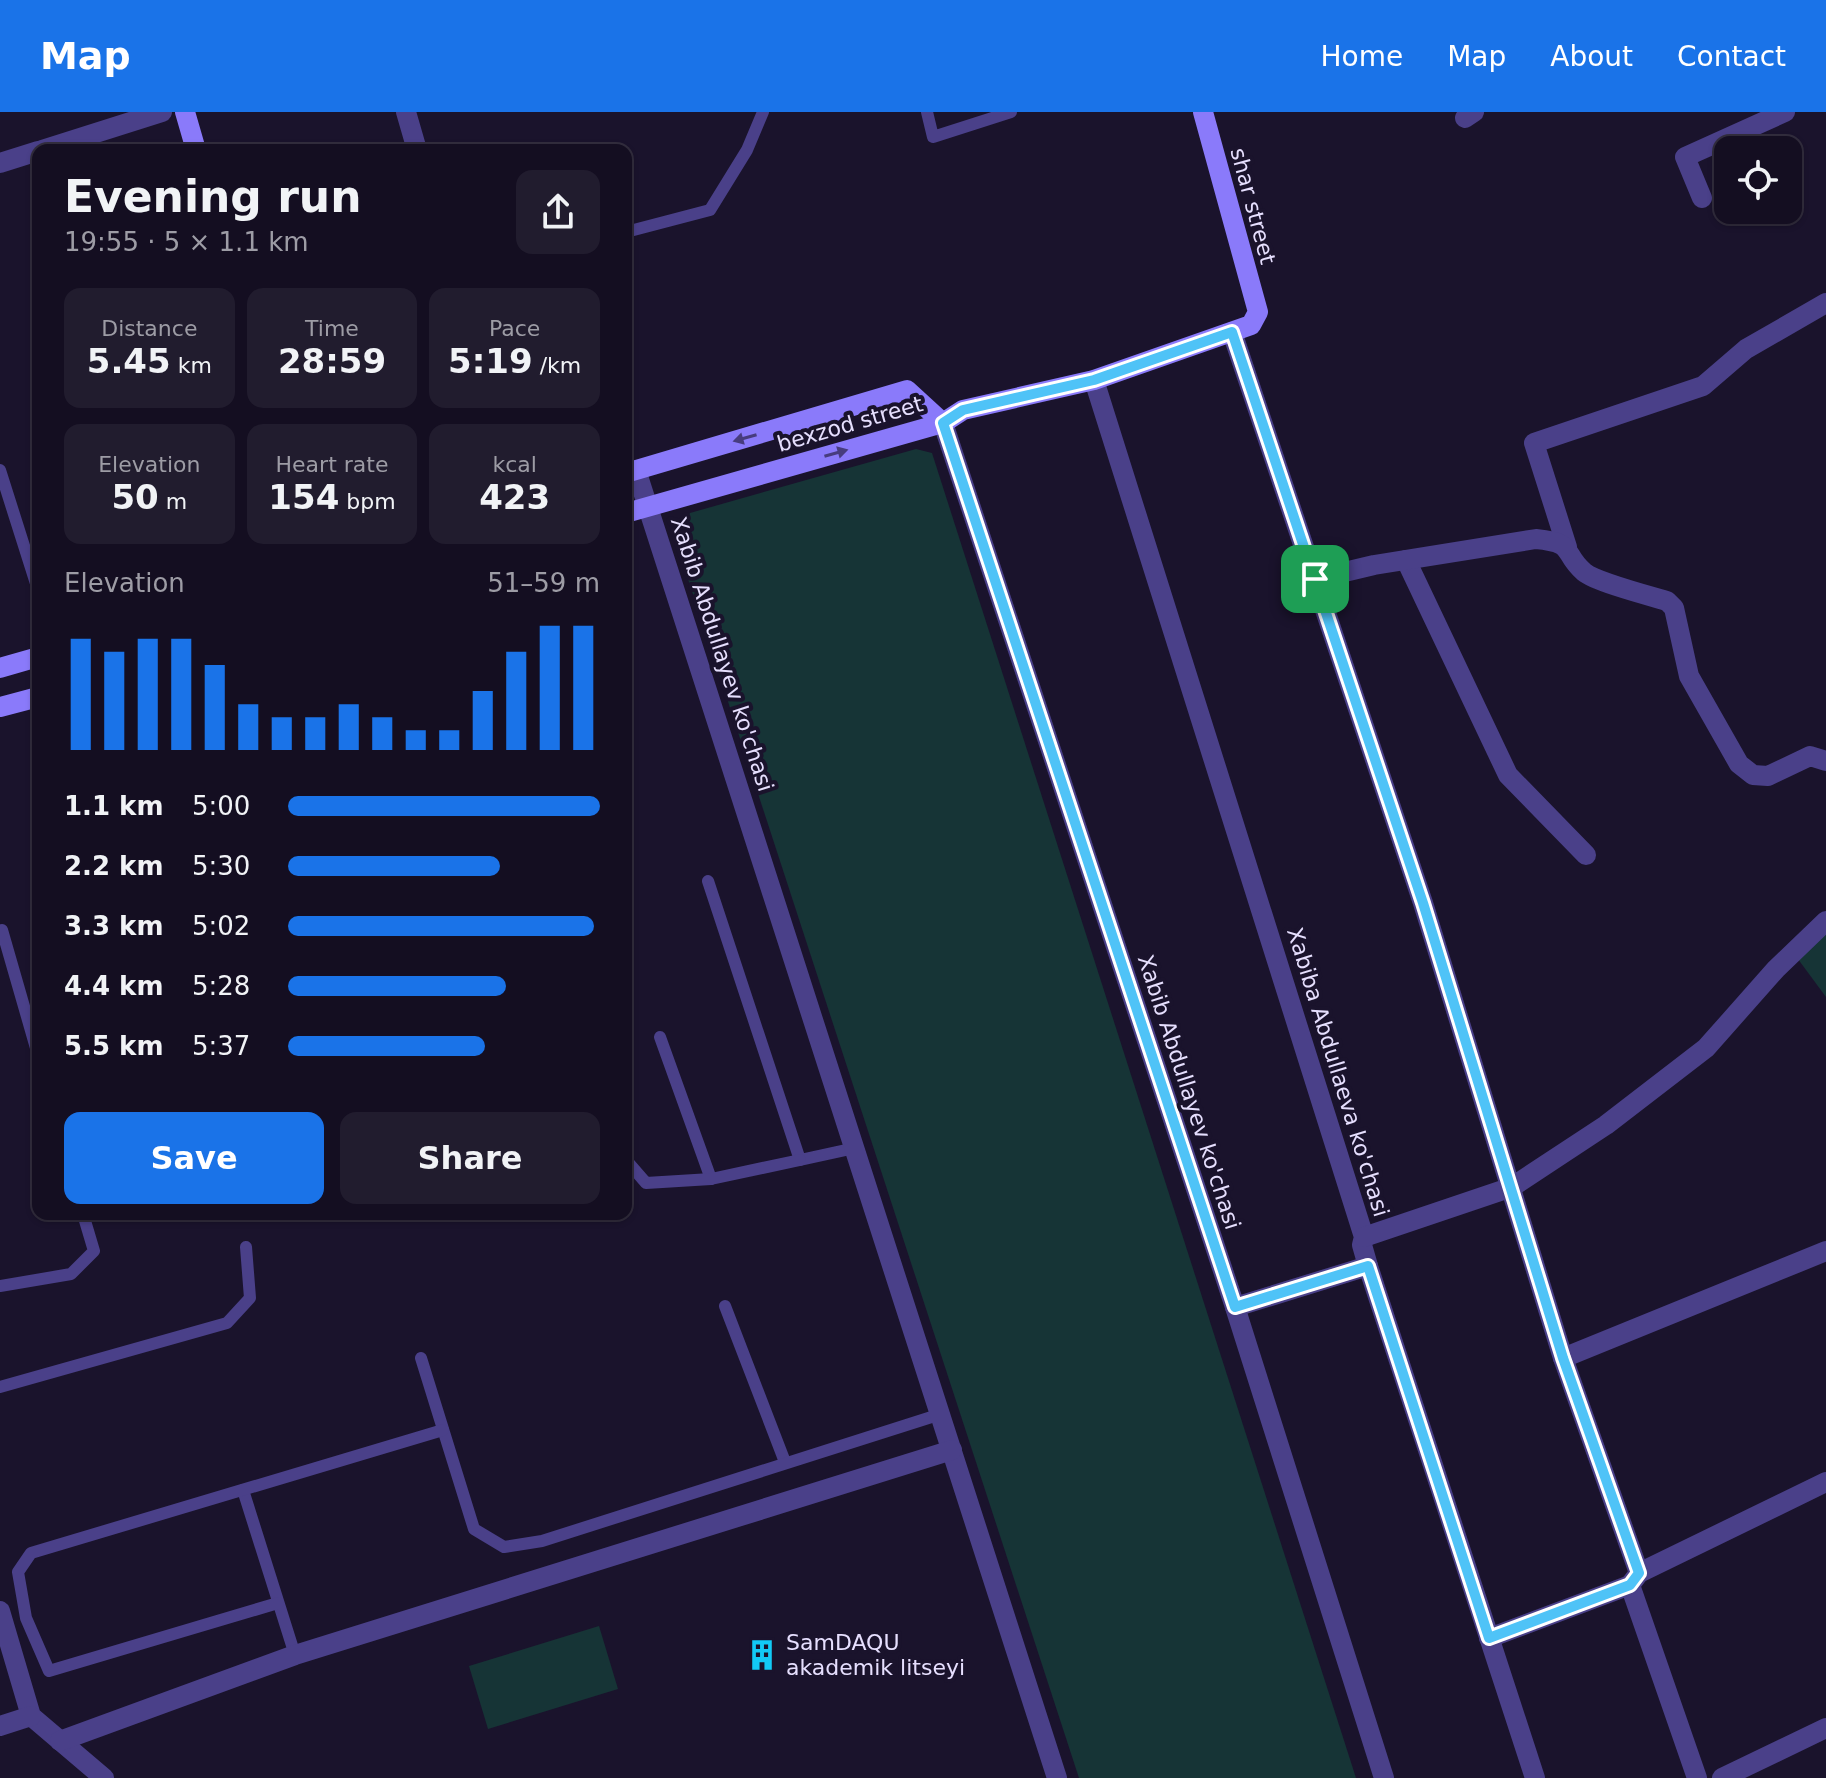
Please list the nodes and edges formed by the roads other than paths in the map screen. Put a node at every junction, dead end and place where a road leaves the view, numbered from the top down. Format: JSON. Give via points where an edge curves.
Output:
{"nodes":[{"id":1,"x":162,"y":112,"type":"edge"},
{"id":2,"x":185,"y":112,"type":"edge"},
{"id":3,"x":406,"y":112,"type":"edge"},
{"id":4,"x":763,"y":112,"type":"edge"},
{"id":5,"x":927,"y":112,"type":"edge"},
{"id":6,"x":1011,"y":112,"type":"edge"},
{"id":7,"x":1203,"y":112,"type":"edge"},
{"id":8,"x":1785,"y":112,"type":"edge"},
{"id":9,"x":62,"y":144,"type":"edge"},
{"id":10,"x":194,"y":144,"type":"edge"},
{"id":11,"x":415,"y":144,"type":"edge"},
{"id":12,"x":32,"y":153,"type":"edge"},
{"id":13,"x":0,"y":163,"type":"edge"},
{"id":14,"x":1702,"y":198,"type":"dead end"},
{"id":15,"x":632,"y":230,"type":"edge"},
{"id":16,"x":1826,"y":303,"type":"edge"},
{"id":17,"x":1232,"y":332,"type":"junction"},
{"id":18,"x":1094,"y":380,"type":"junction"},
{"id":19,"x":943,"y":423,"type":"junction"},
{"id":20,"x":0,"y":470,"type":"edge"},
{"id":21,"x":632,"y":472,"type":"edge"},
{"id":22,"x":632,"y":474,"type":"edge"},
{"id":23,"x":649,"y":505,"type":"junction"},
{"id":24,"x":632,"y":511,"type":"edge"},
{"id":25,"x":1567,"y":547,"type":"junction"},
{"id":26,"x":1406,"y":560,"type":"junction"},
{"id":27,"x":32,"y":571,"type":"edge"},
{"id":28,"x":1315,"y":579,"type":"junction"},
{"id":29,"x":32,"y":659,"type":"edge"},
{"id":30,"x":0,"y":668,"type":"edge"},
{"id":31,"x":32,"y":699,"type":"edge"},
{"id":32,"x":0,"y":707,"type":"edge"},
{"id":33,"x":1826,"y":761,"type":"edge"},
{"id":34,"x":1586,"y":855,"type":"dead end"},
{"id":35,"x":708,"y":881,"type":"dead end"},
{"id":36,"x":1826,"y":921,"type":"edge"},
{"id":37,"x":2,"y":930,"type":"edge"},
{"id":38,"x":32,"y":1034,"type":"edge"},
{"id":39,"x":660,"y":1037,"type":"dead end"},
{"id":40,"x":855,"y":1148,"type":"junction"},
{"id":41,"x":800,"y":1160,"type":"junction"},
{"id":42,"x":632,"y":1167,"type":"edge"},
{"id":43,"x":711,"y":1179,"type":"junction"},
{"id":44,"x":1512,"y":1187,"type":"junction"},
{"id":45,"x":85,"y":1220,"type":"edge"},
{"id":46,"x":1364,"y":1237,"type":"junction"},
{"id":47,"x":246,"y":1247,"type":"dead end"},
{"id":48,"x":1826,"y":1251,"type":"edge"},
{"id":49,"x":1368,"y":1266,"type":"junction"},
{"id":50,"x":0,"y":1286,"type":"edge"},
{"id":51,"x":725,"y":1306,"type":"dead end"},
{"id":52,"x":1235,"y":1307,"type":"junction"},
{"id":53,"x":421,"y":1358,"type":"dead end"},
{"id":54,"x":1563,"y":1358,"type":"junction"},
{"id":55,"x":0,"y":1387,"type":"edge"},
{"id":56,"x":941,"y":1414,"type":"junction"},
{"id":57,"x":443,"y":1430,"type":"junction"},
{"id":58,"x":952,"y":1450,"type":"junction"},
{"id":59,"x":785,"y":1462,"type":"junction"},
{"id":60,"x":1826,"y":1482,"type":"edge"},
{"id":61,"x":243,"y":1490,"type":"junction"},
{"id":62,"x":1634,"y":1579,"type":"junction"},
{"id":63,"x":278,"y":1603,"type":"junction"},
{"id":64,"x":0,"y":1611,"type":"edge"},
{"id":65,"x":1489,"y":1638,"type":"junction"},
{"id":66,"x":295,"y":1655,"type":"junction"},
{"id":67,"x":31,"y":1716,"type":"junction"},
{"id":68,"x":0,"y":1726,"type":"edge"},
{"id":69,"x":1826,"y":1728,"type":"edge"},
{"id":70,"x":60,"y":1741,"type":"junction"},
{"id":71,"x":104,"y":1778,"type":"edge"},
{"id":72,"x":1057,"y":1778,"type":"edge"},
{"id":73,"x":1384,"y":1778,"type":"edge"},
{"id":74,"x":1535,"y":1778,"type":"edge"},
{"id":75,"x":1697,"y":1778,"type":"edge"},
{"id":76,"x":1722,"y":1778,"type":"edge"}],
"edges":[{"from":1,"to":9,"type":"street"},
{"from":2,"to":10,"type":"street"},
{"from":3,"to":11,"type":"street"},
{"from":4,"to":15,"type":"lane","via":[[747,150],[710,210]]},
{"from":5,"to":6,"type":"lane","via":[[933,137]]},
{"from":7,"to":17,"type":"street","via":[[1258,312],[1251,325]]},
{"from":8,"to":14,"type":"street","via":[[1685,157]]},
{"from":12,"to":13,"type":"street"},
{"from":16,"to":25,"type":"street","via":[[1746,349],[1703,386],[1534,443]]},
{"from":17,"to":18,"type":"street"},
{"from":17,"to":28,"type":"street"},
{"from":18,"to":19,"type":"street","via":[[963,410]]},
{"from":18,"to":46,"type":"street","name":"Xabiba Abdullaeva ko'chasi"},
{"from":19,"to":21,"type":"street","name":"bexzod street","one_way":true,"via":[[907,390]]},
{"from":23,"to":19,"type":"street","name":"bexzod street","one_way":true},
{"from":19,"to":52,"type":"street","name":"Xabib Abdullayev ko'chasi"},
{"from":20,"to":27,"type":"lane"},
{"from":22,"to":23,"type":"street","name":"Xabib Abdullayev ko'chasi"},
{"from":23,"to":24,"type":"street","name":"bexzod street"},
{"from":23,"to":40,"type":"street","name":"Xabib Abdullayev ko'chasi"},
{"from":25,"to":26,"type":"street","via":[[1536,539]]},
{"from":25,"to":33,"type":"street","via":[[1585,573],[1674,608],[1689,676],[1739,764],[1753,775],[1768,776],[1810,756]]},
{"from":26,"to":28,"type":"street"},
{"from":26,"to":34,"type":"street","via":[[1508,775]]},
{"from":28,"to":44,"type":"street"},
{"from":29,"to":30,"type":"street"},
{"from":31,"to":32,"type":"street"},
{"from":35,"to":41,"type":"lane"},
{"from":36,"to":44,"type":"street","via":[[1706,1048],[1606,1125]]},
{"from":37,"to":38,"type":"lane"},
{"from":39,"to":43,"type":"lane"},
{"from":40,"to":41,"type":"lane"},
{"from":40,"to":56,"type":"street","name":"Xabib Abdullayev ko'chasi"},
{"from":41,"to":43,"type":"lane"},
{"from":42,"to":43,"type":"lane","via":[[646,1183]]},
{"from":44,"to":46,"type":"street"},
{"from":44,"to":54,"type":"street"},
{"from":45,"to":50,"type":"lane","via":[[94,1251],[71,1274]]},
{"from":46,"to":49,"type":"street","name":"Xabiba Abdullaeva ko'chasi"},
{"from":47,"to":55,"type":"lane","via":[[250,1298],[227,1323]]},
{"from":48,"to":54,"type":"street"},
{"from":49,"to":52,"type":"street"},
{"from":49,"to":65,"type":"street","name":"Xabiba Abdullaeva ko'chasi"},
{"from":51,"to":59,"type":"lane"},
{"from":52,"to":73,"type":"street","name":"Xabib Abdullayev ko'chasi"},
{"from":53,"to":57,"type":"lane"},
{"from":54,"to":62,"type":"street"},
{"from":56,"to":58,"type":"street","name":"Xabib Abdullayev ko'chasi"},
{"from":56,"to":59,"type":"lane"},
{"from":57,"to":59,"type":"lane","via":[[474,1529],[504,1547],[542,1541]]},
{"from":57,"to":61,"type":"lane"},
{"from":58,"to":66,"type":"street"},
{"from":58,"to":72,"type":"street","name":"Xabib Abdullayev ko'chasi"},
{"from":60,"to":62,"type":"street"},
{"from":61,"to":63,"type":"lane"},
{"from":61,"to":63,"type":"lane","via":[[31,1553],[18,1572],[26,1618],[49,1671]]},
{"from":62,"to":65,"type":"street"},
{"from":62,"to":75,"type":"street"},
{"from":63,"to":66,"type":"lane"},
{"from":64,"to":67,"type":"street"},
{"from":65,"to":74,"type":"street","name":"Xabiba Abdullaeva ko'chasi"},
{"from":66,"to":70,"type":"street"},
{"from":67,"to":68,"type":"street"},
{"from":67,"to":70,"type":"street"},
{"from":69,"to":76,"type":"street"},
{"from":70,"to":71,"type":"street"}]}
